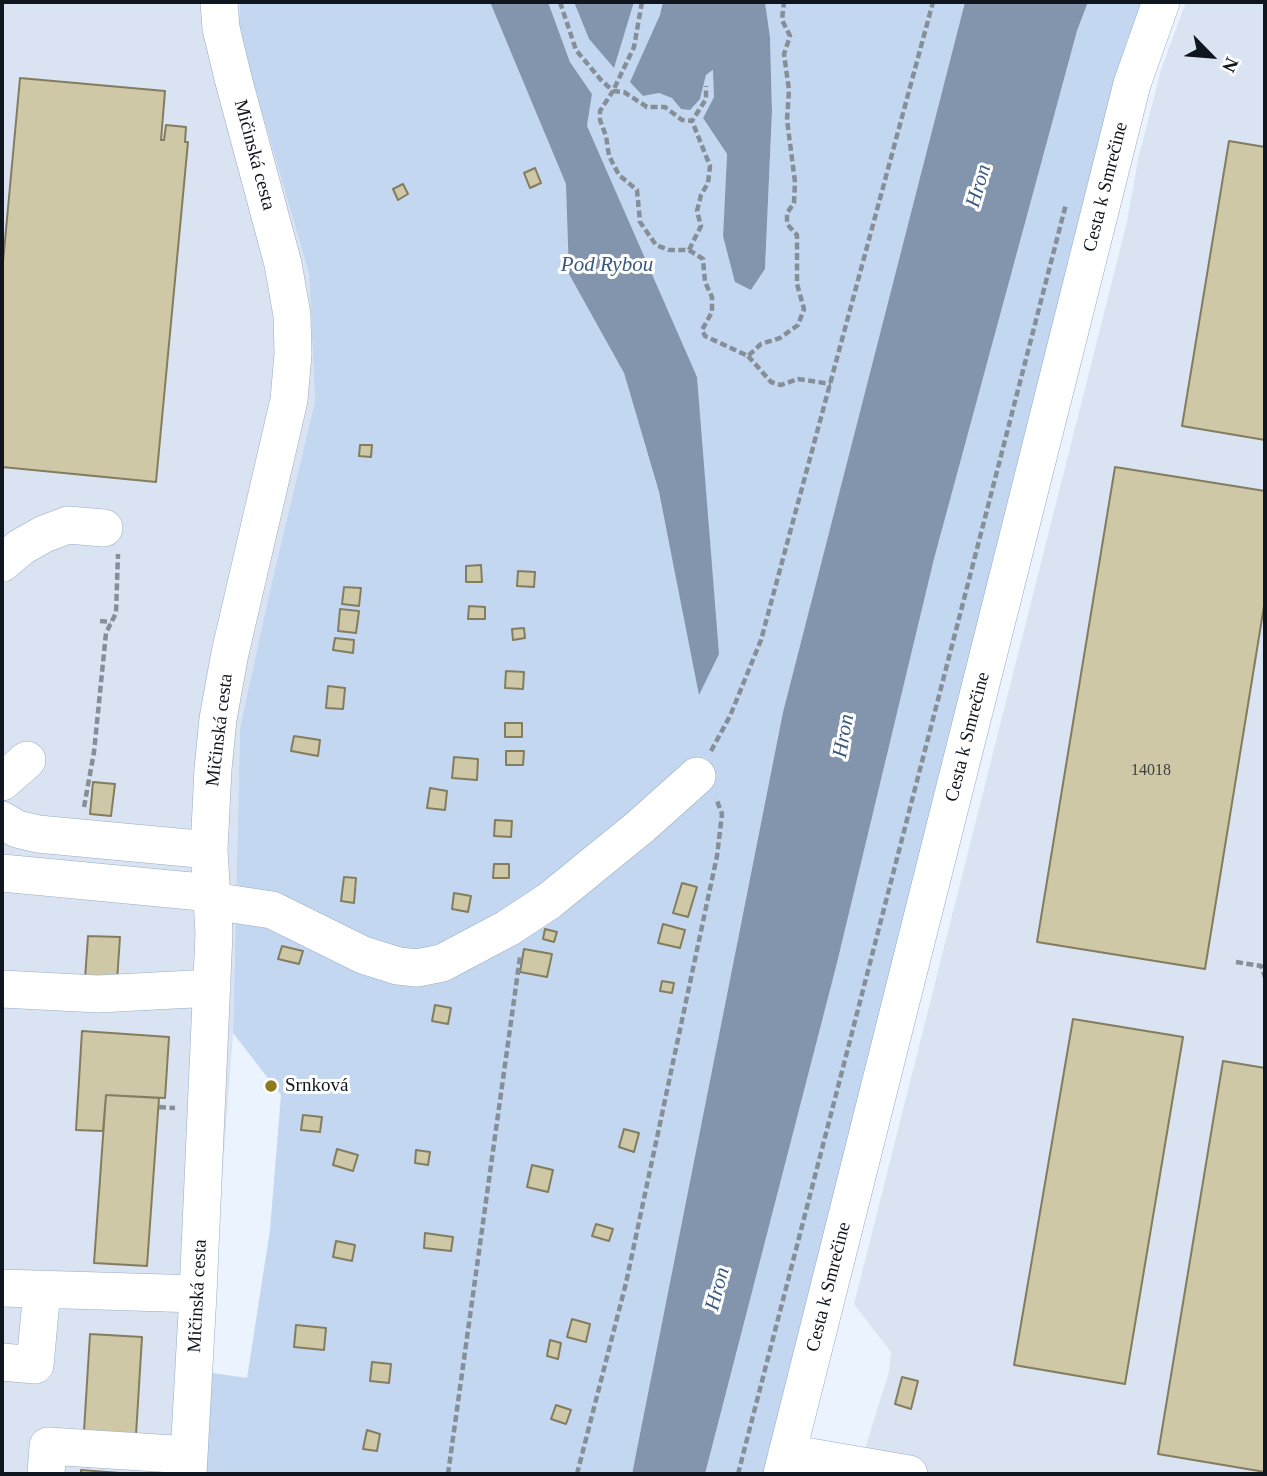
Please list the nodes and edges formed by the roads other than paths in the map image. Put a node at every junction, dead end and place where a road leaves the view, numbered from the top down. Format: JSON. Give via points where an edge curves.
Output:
{"nodes":[{"id":1,"x":219,"y":2,"type":"edge"},
{"id":2,"x":1161,"y":2,"type":"edge"},
{"id":3,"x":104,"y":528,"type":"road end"},
{"id":4,"x":2,"y":564,"type":"edge"},
{"id":5,"x":697,"y":776,"type":"road end"},
{"id":6,"x":2,"y":820,"type":"edge"},
{"id":7,"x":209,"y":850,"type":"junction"},
{"id":8,"x":2,"y":873,"type":"edge"},
{"id":9,"x":212,"y":897,"type":"junction"},
{"id":10,"x":212,"y":988,"type":"junction"},
{"id":11,"x":2,"y":989,"type":"edge"},
{"id":12,"x":2,"y":1288,"type":"edge"},
{"id":13,"x":42,"y":1290,"type":"junction"},
{"id":14,"x":198,"y":1294,"type":"junction"},
{"id":15,"x":2,"y":1362,"type":"edge"},
{"id":16,"x":785,"y":1464,"type":"edge"},
{"id":17,"x":189,"y":1465,"type":"edge"},
{"id":18,"x":46,"y":1474,"type":"edge"},
{"id":19,"x":909,"y":1474,"type":"edge"}],
"edges":[{"from":1,"to":7,"type":"street","name":"Mičinská cesta","via":[[233,78],[283,264],[293,354],[289,400],[218,719]]},
{"from":2,"to":16,"type":"street","name":"Cesta k Smrečine","via":[[1132,84]]},
{"from":3,"to":4,"type":"street","via":[[68,525],[21,547]]},
{"from":5,"to":9,"type":"street","via":[[549,901],[442,963],[398,966],[363,955],[272,910]]},
{"from":6,"to":7,"type":"street","via":[[38,834]]},
{"from":7,"to":9,"type":"street","name":"Mičinská cesta"},
{"from":8,"to":9,"type":"street"},
{"from":9,"to":10,"type":"street","name":"Mičinská cesta"},
{"from":10,"to":11,"type":"street","via":[[98,994]]},
{"from":10,"to":14,"type":"street","name":"Mičinská cesta"},
{"from":12,"to":13,"type":"street"},
{"from":13,"to":14,"type":"street"},
{"from":13,"to":15,"type":"street","via":[[35,1365]]},
{"from":14,"to":17,"type":"street","name":"Mičinská cesta"},
{"from":16,"to":19,"type":"street"},
{"from":17,"to":18,"type":"street","via":[[48,1446]]}]}
